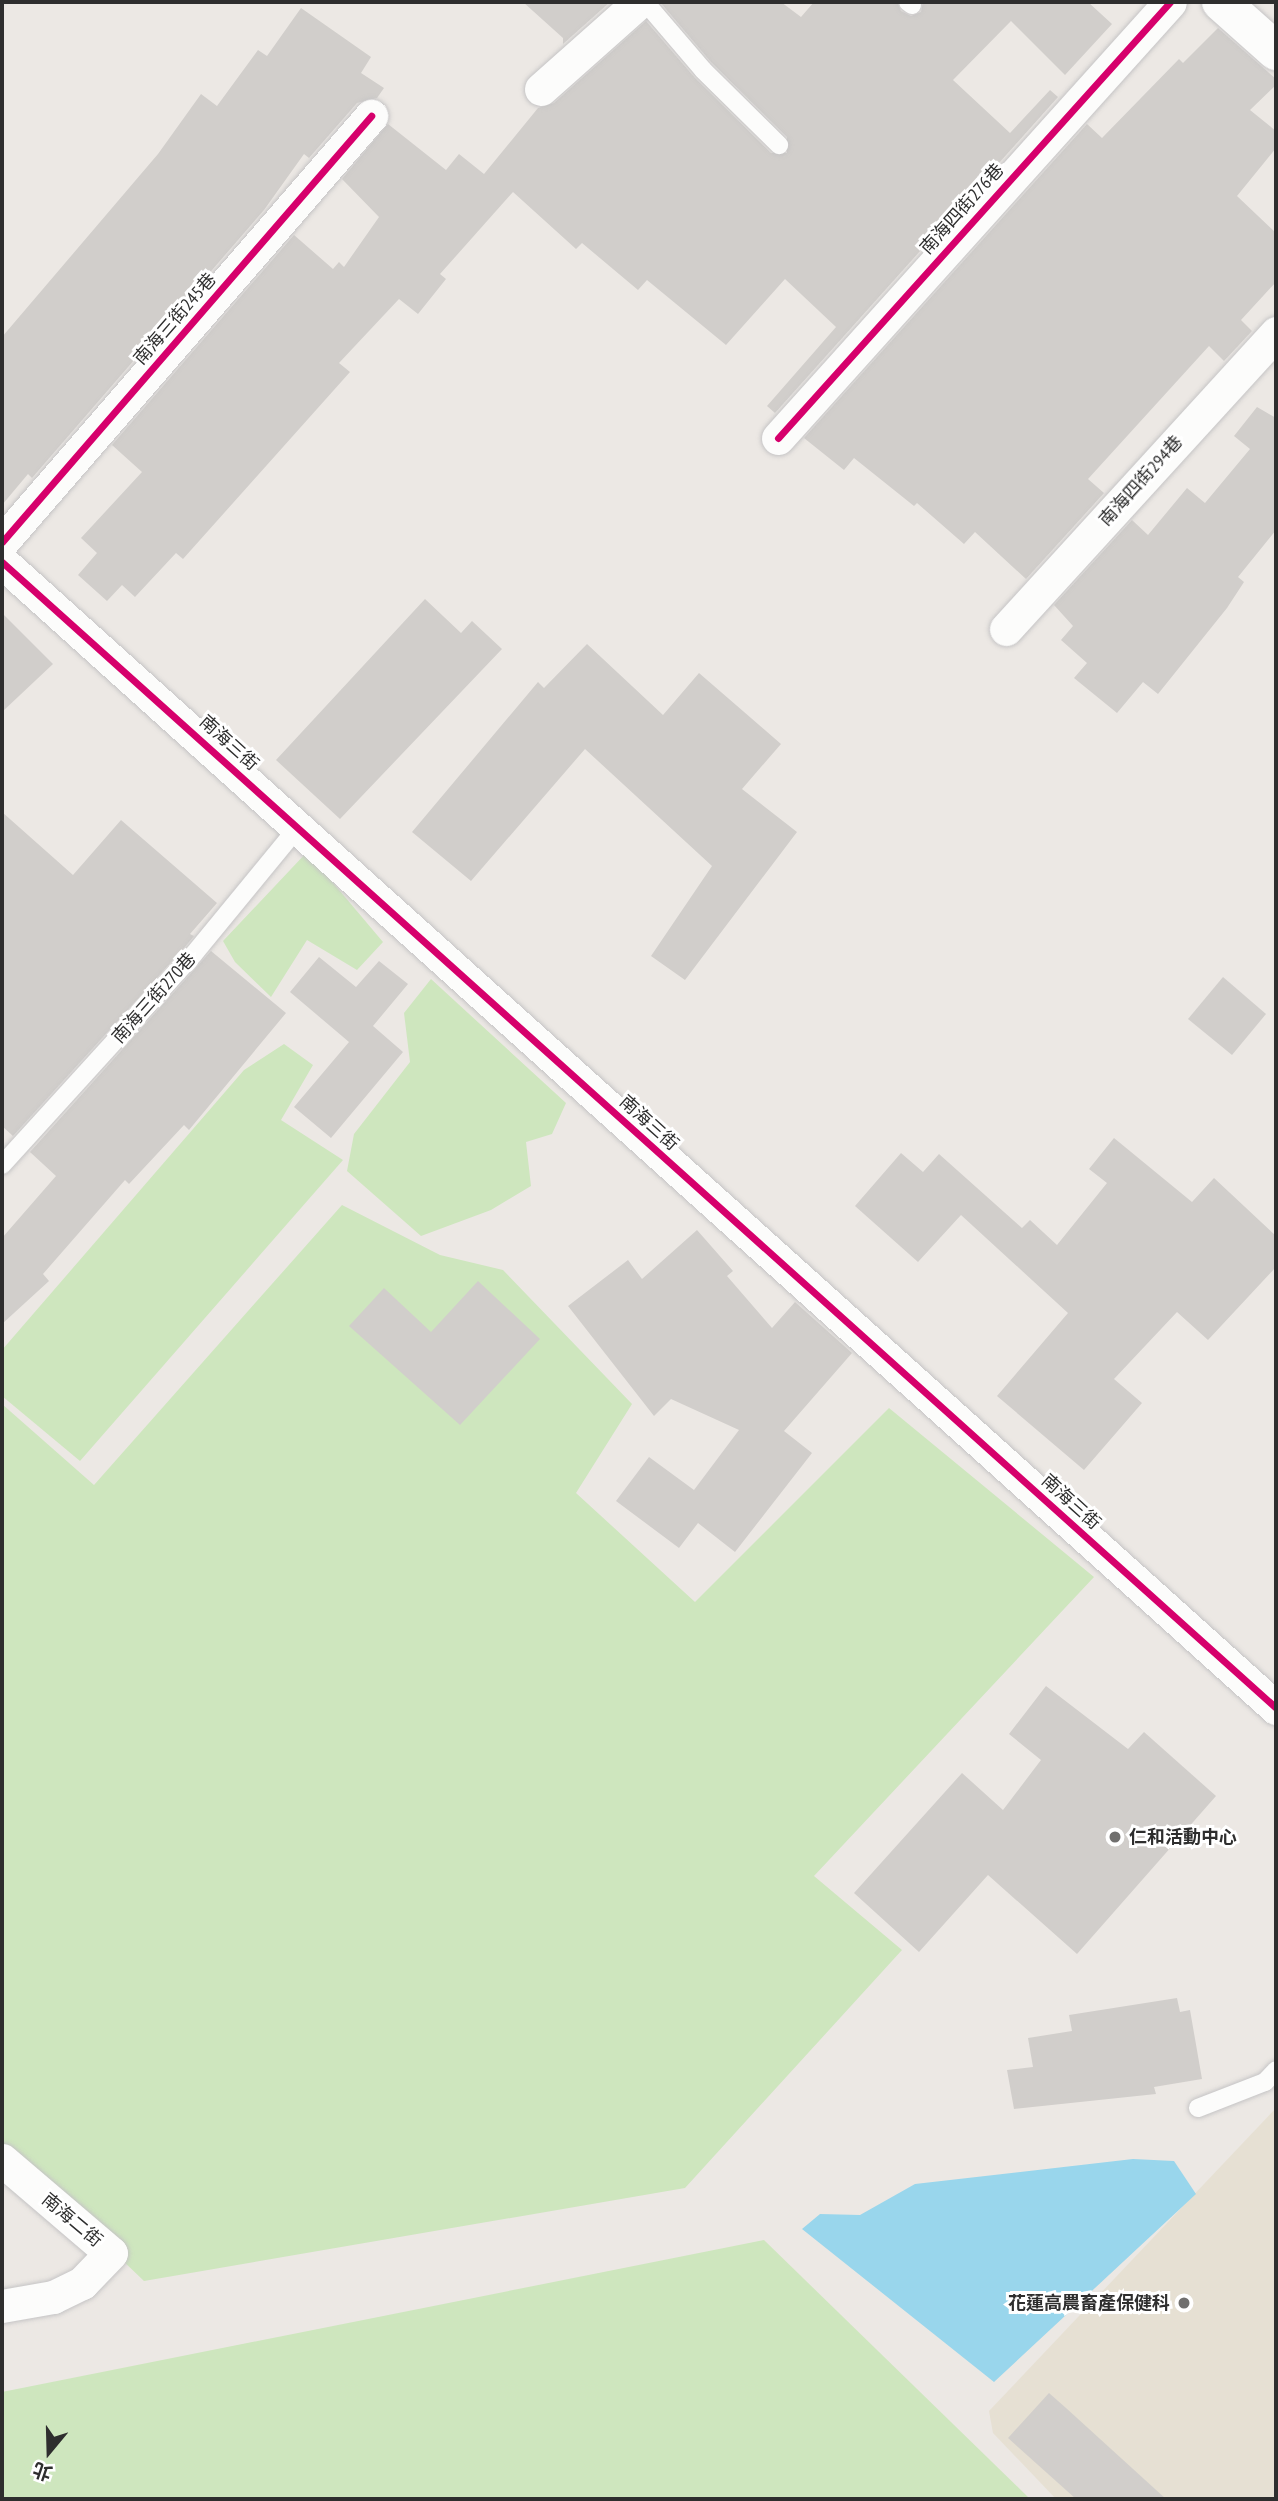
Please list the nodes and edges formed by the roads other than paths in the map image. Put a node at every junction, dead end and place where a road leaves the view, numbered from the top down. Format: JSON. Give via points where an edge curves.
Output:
{"nodes":[{"id":1,"x":639,"y":2,"type":"edge"},
{"id":2,"x":645,"y":2,"type":"edge"},
{"id":3,"x":1170,"y":2,"type":"edge"},
{"id":4,"x":1221,"y":2,"type":"edge"},
{"id":5,"x":1276,"y":51,"type":"edge"},
{"id":6,"x":541,"y":89,"type":"dead end"},
{"id":7,"x":371,"y":116,"type":"dead end"},
{"id":8,"x":779,"y":145,"type":"dead end"},
{"id":9,"x":1276,"y":332,"type":"edge"},
{"id":10,"x":778,"y":438,"type":"dead end"},
{"id":11,"x":2,"y":542,"type":"edge"},
{"id":12,"x":2,"y":562,"type":"edge"},
{"id":13,"x":1006,"y":629,"type":"dead end"},
{"id":14,"x":299,"y":826,"type":"junction"},
{"id":15,"x":2,"y":1165,"type":"edge"},
{"id":16,"x":1276,"y":1708,"type":"edge"},
{"id":17,"x":1276,"y":2070,"type":"edge"},
{"id":18,"x":1198,"y":2108,"type":"dead end"},
{"id":19,"x":2,"y":2160,"type":"edge"},
{"id":20,"x":2,"y":2306,"type":"edge"}],
"edges":[{"from":1,"to":6,"type":"street"},
{"from":2,"to":8,"type":"lane"},
{"from":3,"to":10,"type":"street","name":"南海四街276巷"},
{"from":4,"to":5,"type":"street"},
{"from":7,"to":11,"type":"street","name":"南海三街245巷"},
{"from":9,"to":13,"type":"street","name":"南海四街294巷"},
{"from":12,"to":14,"type":"street","name":"南海三街"},
{"from":14,"to":15,"type":"lane","name":"南海三街270巷","via":[[193,955]]},
{"from":14,"to":16,"type":"street","name":"南海三街"},
{"from":17,"to":18,"type":"lane","via":[[1265,2082]]},
{"from":19,"to":20,"type":"street","name":"南海二街","via":[[111,2253],[82,2283],[53,2297]]}]}
